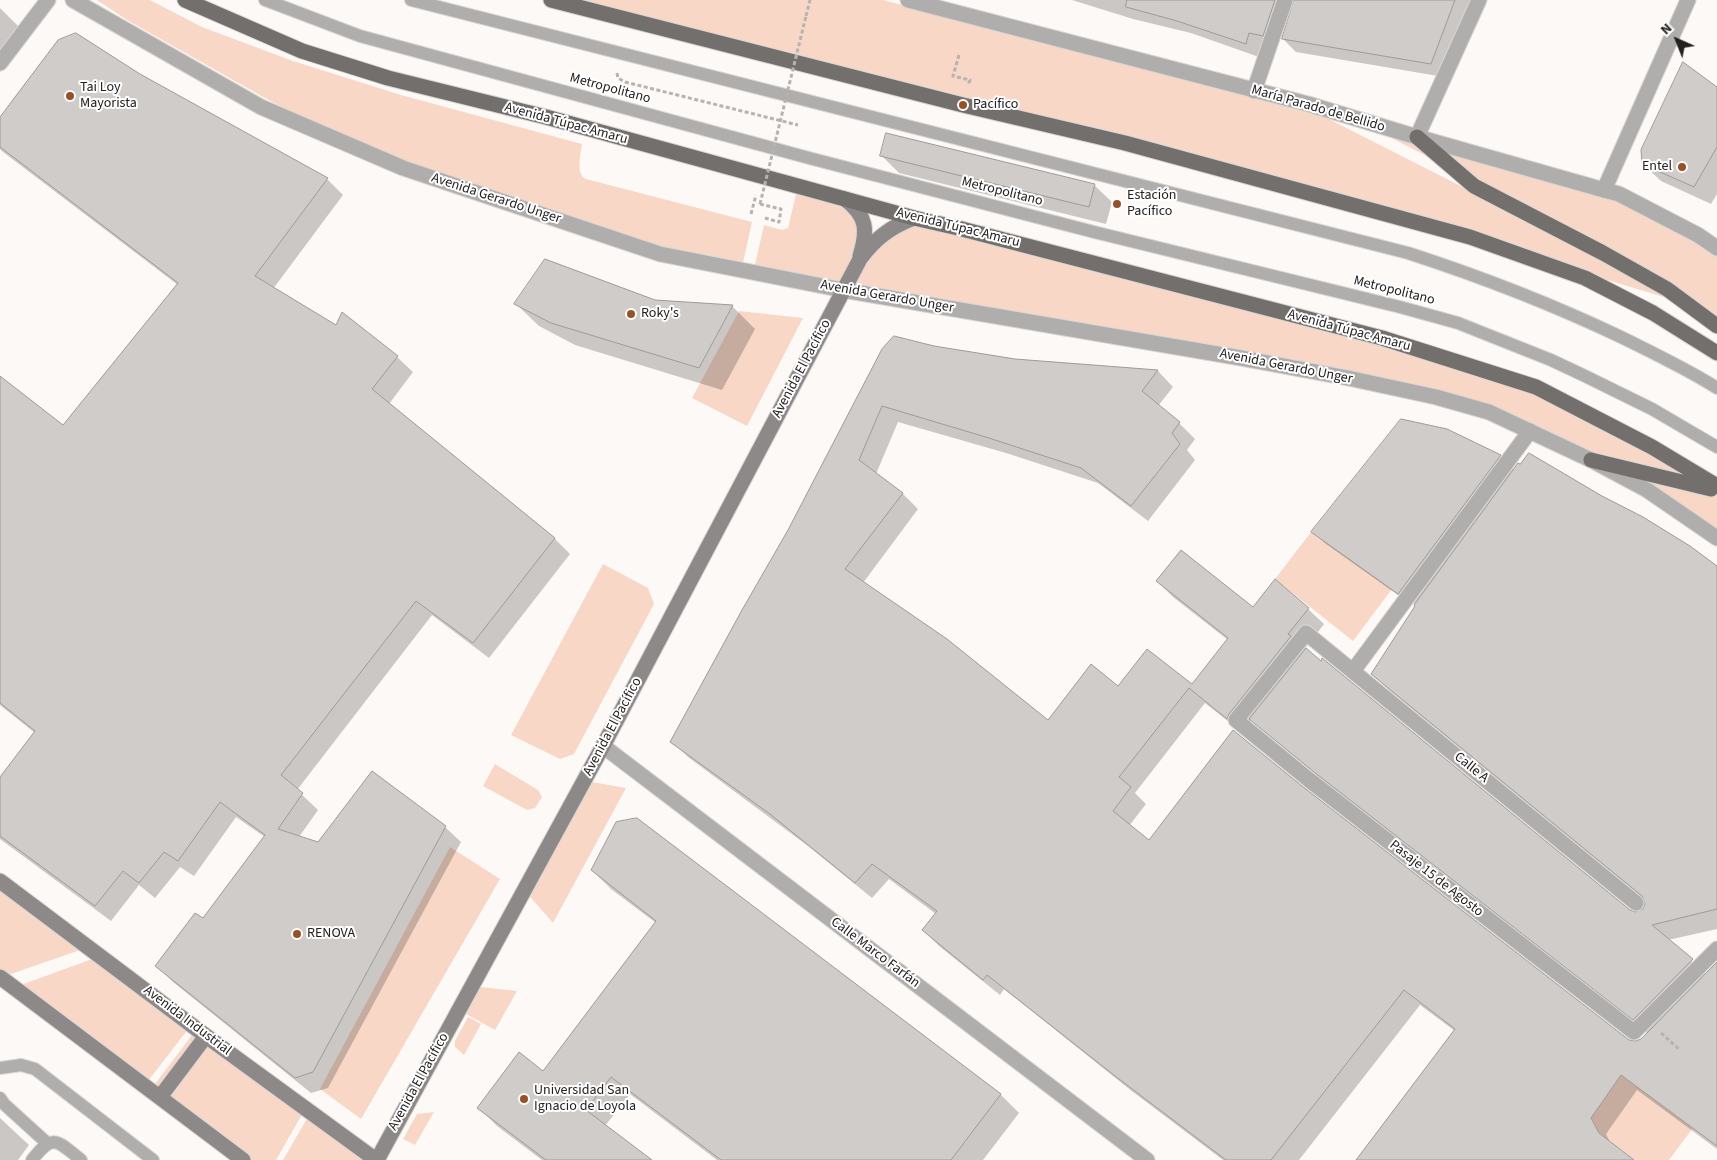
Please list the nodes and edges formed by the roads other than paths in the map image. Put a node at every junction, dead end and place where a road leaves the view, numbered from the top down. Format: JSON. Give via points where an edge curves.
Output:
{"nodes":[{"id":1,"x":48,"y":0,"type":"edge"},
{"id":2,"x":73,"y":0,"type":"edge"},
{"id":3,"x":186,"y":0,"type":"edge"},
{"id":4,"x":265,"y":0,"type":"edge"},
{"id":5,"x":410,"y":0,"type":"edge"},
{"id":6,"x":551,"y":0,"type":"edge"},
{"id":7,"x":908,"y":0,"type":"edge"},
{"id":8,"x":1285,"y":0,"type":"edge"},
{"id":9,"x":1479,"y":0,"type":"edge"},
{"id":10,"x":1688,"y":0,"type":"edge"},
{"id":11,"x":0,"y":63,"type":"edge"},
{"id":12,"x":1254,"y":91,"type":"junction"},
{"id":13,"x":1417,"y":137,"type":"junction"},
{"id":14,"x":1604,"y":190,"type":"junction"},
{"id":15,"x":845,"y":199,"type":"junction"},
{"id":16,"x":914,"y":218,"type":"junction"},
{"id":17,"x":1717,"y":248,"type":"edge"},
{"id":18,"x":855,"y":269,"type":"junction"},
{"id":19,"x":843,"y":290,"type":"junction"},
{"id":20,"x":1717,"y":326,"type":"edge"},
{"id":21,"x":1717,"y":353,"type":"edge"},
{"id":22,"x":1717,"y":388,"type":"edge"},
{"id":23,"x":1530,"y":431,"type":"junction"},
{"id":24,"x":1717,"y":447,"type":"edge"},
{"id":25,"x":1591,"y":460,"type":"junction"},
{"id":26,"x":1717,"y":486,"type":"edge"},
{"id":27,"x":1717,"y":490,"type":"edge"},
{"id":28,"x":1717,"y":538,"type":"edge"},
{"id":29,"x":1306,"y":633,"type":"joint"},
{"id":30,"x":1353,"y":671,"type":"junction"},
{"id":31,"x":603,"y":746,"type":"junction"},
{"id":32,"x":0,"y":881,"type":"edge"},
{"id":33,"x":1636,"y":904,"type":"dead end"},
{"id":34,"x":1717,"y":949,"type":"edge"},
{"id":35,"x":0,"y":977,"type":"edge"},
{"id":36,"x":206,"y":1036,"type":"junction"},
{"id":37,"x":0,"y":1068,"type":"edge"},
{"id":38,"x":0,"y":1098,"type":"edge"},
{"id":39,"x":160,"y":1098,"type":"junction"},
{"id":40,"x":48,"y":1143,"type":"junction"},
{"id":41,"x":32,"y":1160,"type":"edge"},
{"id":42,"x":81,"y":1160,"type":"edge"},
{"id":43,"x":154,"y":1160,"type":"edge"},
{"id":44,"x":242,"y":1160,"type":"edge"},
{"id":45,"x":377,"y":1160,"type":"edge"},
{"id":46,"x":1147,"y":1160,"type":"edge"}],
"edges":[{"from":1,"to":11,"type":"street"},
{"from":2,"to":19,"type":"street","name":"Avenida Gerardo Unger","via":[[261,107],[403,168],[660,254]]},
{"from":3,"to":15,"type":"main road","name":"Avenida Túpac Amaru","via":[[302,51],[388,78],[546,117]]},
{"from":4,"to":24,"type":"lane","name":"Metropolitano","via":[[360,36],[809,158],[1458,324],[1585,376],[1652,409]]},
{"from":5,"to":22,"type":"lane","via":[[1408,253],[1579,317]]},
{"from":6,"to":21,"type":"main road","via":[[953,103],[1125,143],[1470,237],[1585,278],[1653,313]]},
{"from":7,"to":12,"type":"street","name":"María Parado de Bellido"},
{"from":8,"to":12,"type":"street"},
{"from":9,"to":13,"type":"street"},
{"from":10,"to":14,"type":"street"},
{"from":12,"to":13,"type":"street","name":"María Parado de Bellido"},
{"from":13,"to":14,"type":"street","name":"María Parado de Bellido"},
{"from":13,"to":20,"type":"main road","via":[[1474,186],[1667,289]]},
{"from":14,"to":17,"type":"street","name":"María Parado de Bellido","via":[[1636,203]]},
{"from":15,"to":16,"type":"main road","name":"Avenida Túpac Amaru"},
{"from":15,"to":18,"type":"main road","via":[[858,210],[865,226],[865,238]]},
{"from":16,"to":18,"type":"main road","via":[[894,226],[876,240]]},
{"from":16,"to":26,"type":"main road","name":"Avenida Túpac Amaru","via":[[1382,338],[1536,387],[1652,447]]},
{"from":18,"to":19,"type":"main road","name":"Avenida El Pacífico"},
{"from":19,"to":23,"type":"street","name":"Avenida Gerardo Unger","via":[[1348,378],[1489,412]]},
{"from":19,"to":31,"type":"main road","name":"Avenida El Pacífico"},
{"from":23,"to":25,"type":"street","name":"Avenida Gerardo Unger"},
{"from":23,"to":30,"type":"street"},
{"from":25,"to":27,"type":"main road"},
{"from":25,"to":28,"type":"street","name":"Avenida Gerardo Unger","via":[[1647,490]]},
{"from":29,"to":30,"type":"street","name":"Calle A"},
{"from":29,"to":34,"type":"street","name":"Pasaje 15 de Agosto","via":[[1236,720],[1634,1032]]},
{"from":30,"to":33,"type":"street","name":"Calle A"},
{"from":31,"to":45,"type":"main road","name":"Avenida El Pacífico"},
{"from":31,"to":46,"type":"street","name":"Calle Marco Farfán"},
{"from":32,"to":36,"type":"main road","name":"Avenida Industrial"},
{"from":35,"to":39,"type":"main road"},
{"from":36,"to":39,"type":"main road"},
{"from":36,"to":45,"type":"main road","name":"Avenida Industrial"},
{"from":37,"to":43,"type":"lane","via":[[21,1065],[35,1069]]},
{"from":38,"to":40,"type":"lane"},
{"from":39,"to":44,"type":"main road"},
{"from":40,"to":41,"type":"lane"},
{"from":40,"to":42,"type":"lane","via":[[61,1144]]}]}
